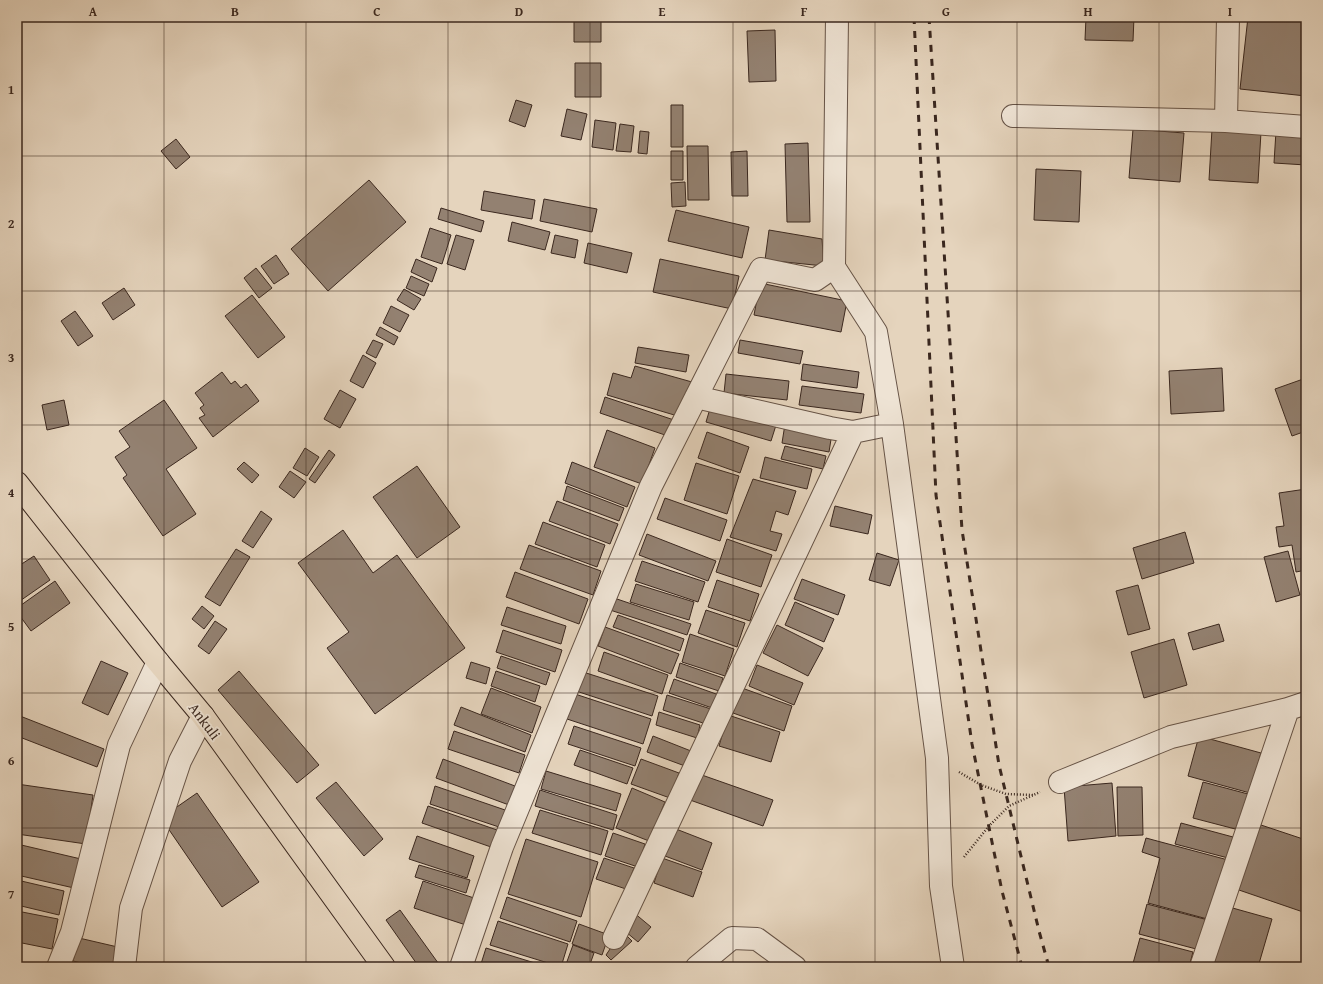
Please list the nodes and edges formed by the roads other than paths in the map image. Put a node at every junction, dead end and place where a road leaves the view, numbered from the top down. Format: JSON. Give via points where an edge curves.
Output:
{"nodes":[{"id":1,"x":838,"y":17,"type":"edge"},
{"id":2,"x":1228,"y":17,"type":"edge"},
{"id":3,"x":1013,"y":116,"type":"dead end"},
{"id":4,"x":1226,"y":121,"type":"junction"},
{"id":5,"x":1306,"y":127,"type":"edge"},
{"id":6,"x":834,"y":267,"type":"junction"},
{"id":7,"x":696,"y":397,"type":"junction"},
{"id":8,"x":892,"y":424,"type":"junction"},
{"id":9,"x":853,"y":432,"type":"junction"},
{"id":10,"x":17,"y":483,"type":"edge"},
{"id":11,"x":158,"y":662,"type":"junction"},
{"id":12,"x":1297,"y":706,"type":"edge"},
{"id":13,"x":203,"y":716,"type":"junction"},
{"id":14,"x":1060,"y":782,"type":"road end"},
{"id":15,"x":614,"y":938,"type":"dead end"},
{"id":16,"x":58,"y":967,"type":"edge"},
{"id":17,"x":124,"y":967,"type":"edge"},
{"id":18,"x":384,"y":967,"type":"edge"},
{"id":19,"x":461,"y":967,"type":"edge"},
{"id":20,"x":697,"y":967,"type":"edge"},
{"id":21,"x":795,"y":967,"type":"edge"},
{"id":22,"x":953,"y":967,"type":"edge"},
{"id":23,"x":1201,"y":967,"type":"edge"}],
"edges":[{"from":1,"to":6,"type":"street"},
{"from":2,"to":4,"type":"street"},
{"from":3,"to":4,"type":"street"},
{"from":4,"to":5,"type":"street"},
{"from":6,"to":7,"type":"street","via":[[815,280],[761,269]]},
{"from":6,"to":8,"type":"street","via":[[876,332]]},
{"from":7,"to":9,"type":"street"},
{"from":7,"to":19,"type":"street","via":[[648,493],[502,847]]},
{"from":8,"to":9,"type":"street"},
{"from":8,"to":22,"type":"street","via":[[937,758],[941,886]]},
{"from":9,"to":15,"type":"street"},
{"from":10,"to":11,"type":"main road","name":"Ankuli"},
{"from":11,"to":13,"type":"main road","name":"Ankuli"},
{"from":11,"to":16,"type":"street","via":[[119,745],[72,932]]},
{"from":12,"to":14,"type":"street","via":[[1171,737]]},
{"from":12,"to":23,"type":"street"},
{"from":13,"to":17,"type":"street","via":[[180,762],[131,908]]},
{"from":13,"to":18,"type":"main road","name":"Ankuli"},
{"from":20,"to":21,"type":"street","via":[[732,938],[758,939]]}]}
